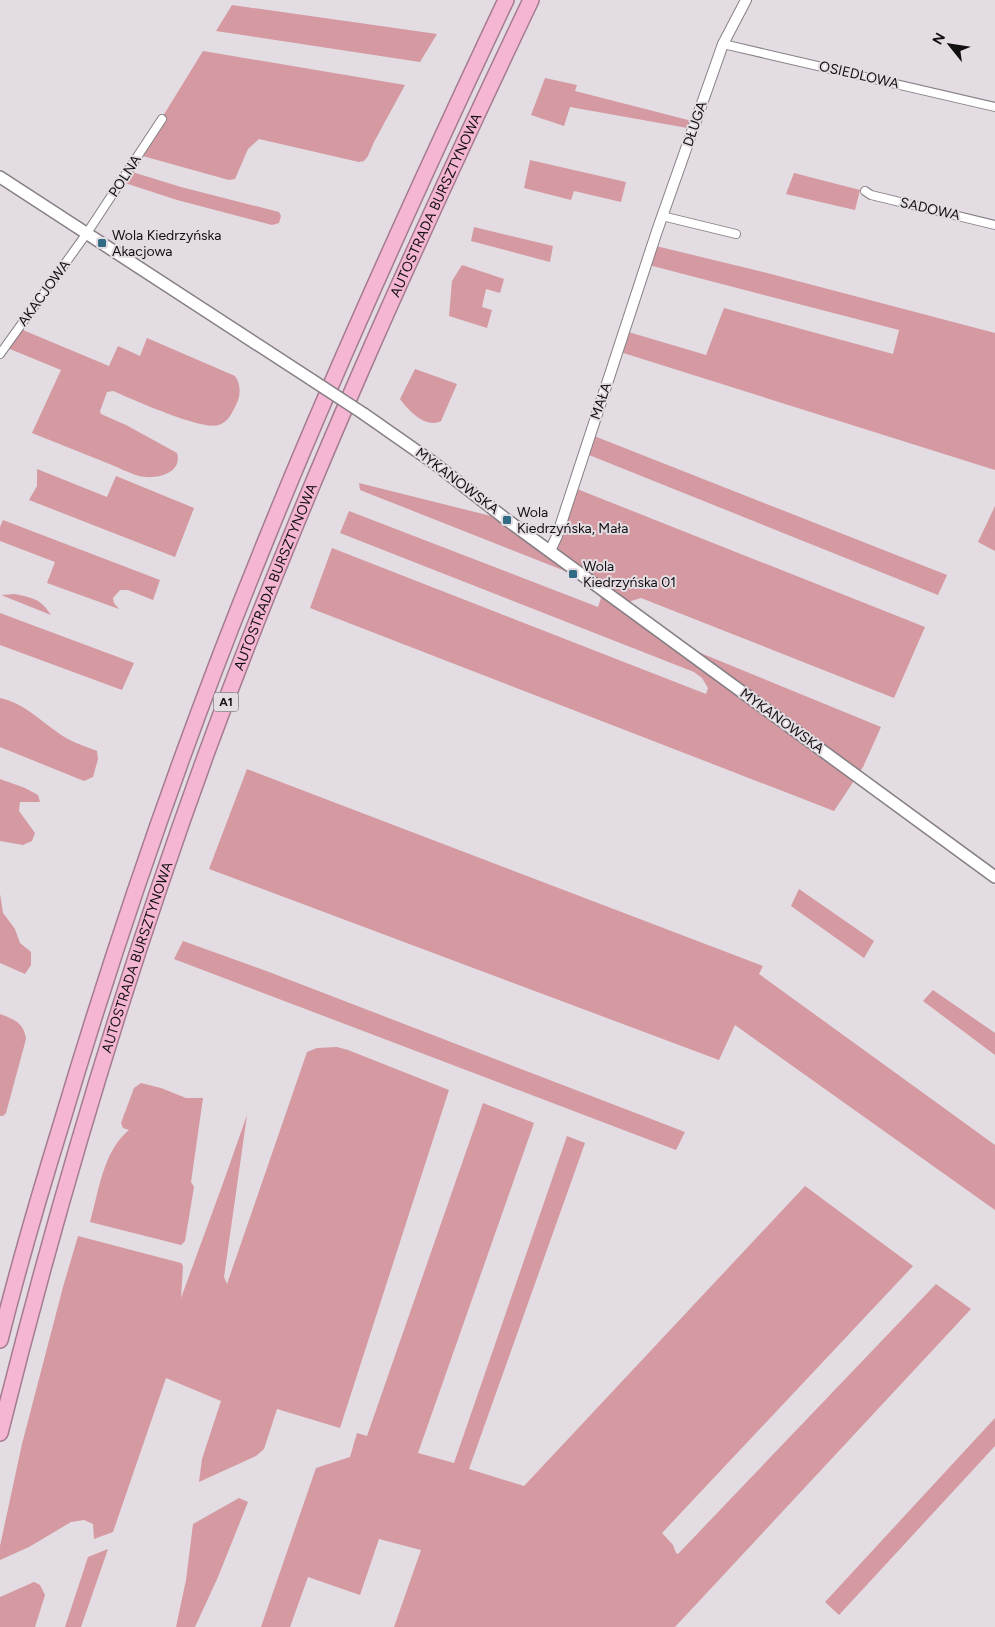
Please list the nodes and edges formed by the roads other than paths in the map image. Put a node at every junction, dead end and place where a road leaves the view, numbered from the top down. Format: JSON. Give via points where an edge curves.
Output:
{"nodes":[{"id":1,"x":506,"y":0,"type":"edge"},
{"id":2,"x":530,"y":0,"type":"edge"},
{"id":3,"x":746,"y":0,"type":"edge"},
{"id":4,"x":723,"y":44,"type":"junction"},
{"id":5,"x":995,"y":106,"type":"edge"},
{"id":6,"x":162,"y":119,"type":"dead end"},
{"id":7,"x":0,"y":177,"type":"edge"},
{"id":8,"x":865,"y":192,"type":"dead end"},
{"id":9,"x":662,"y":216,"type":"junction"},
{"id":10,"x":995,"y":225,"type":"edge"},
{"id":11,"x":87,"y":233,"type":"junction"},
{"id":12,"x":736,"y":234,"type":"dead end"},
{"id":13,"x":650,"y":250,"type":"joint"},
{"id":14,"x":0,"y":354,"type":"edge"},
{"id":15,"x":550,"y":551,"type":"junction"},
{"id":16,"x":995,"y":877,"type":"edge"},
{"id":17,"x":0,"y":1340,"type":"edge"},
{"id":18,"x":0,"y":1433,"type":"edge"}],
"edges":[{"from":1,"to":17,"type":"highway","name":"AUTOSTRADA BURSZTYNOWA","number":"A1","via":[[314,424],[205,694],[150,847],[80,1062]]},
{"from":2,"to":18,"type":"highway","name":"AUTOSTRADA BURSZTYNOWA","number":"A1","via":[[356,380],[215,732],[157,894],[97,1080],[51,1236]]},
{"from":3,"to":4,"type":"street","name":"DŁUGA"},
{"from":4,"to":5,"type":"street","name":"OSIEDLOWA"},
{"from":4,"to":9,"type":"street","name":"DŁUGA"},
{"from":6,"to":11,"type":"street","name":"POLNA"},
{"from":7,"to":11,"type":"main road","name":"MYKANOWSKA"},
{"from":8,"to":10,"type":"street","name":"SADOWA"},
{"from":9,"to":12,"type":"street"},
{"from":9,"to":13,"type":"street","name":"DŁUGA"},
{"from":11,"to":14,"type":"street","name":"AKACJOWA"},
{"from":11,"to":15,"type":"main road","name":"MYKANOWSKA","bridge":true,"via":[[364,414]]},
{"from":13,"to":15,"type":"street","name":"MAŁA"},
{"from":15,"to":16,"type":"main road","name":"MYKANOWSKA"}]}
